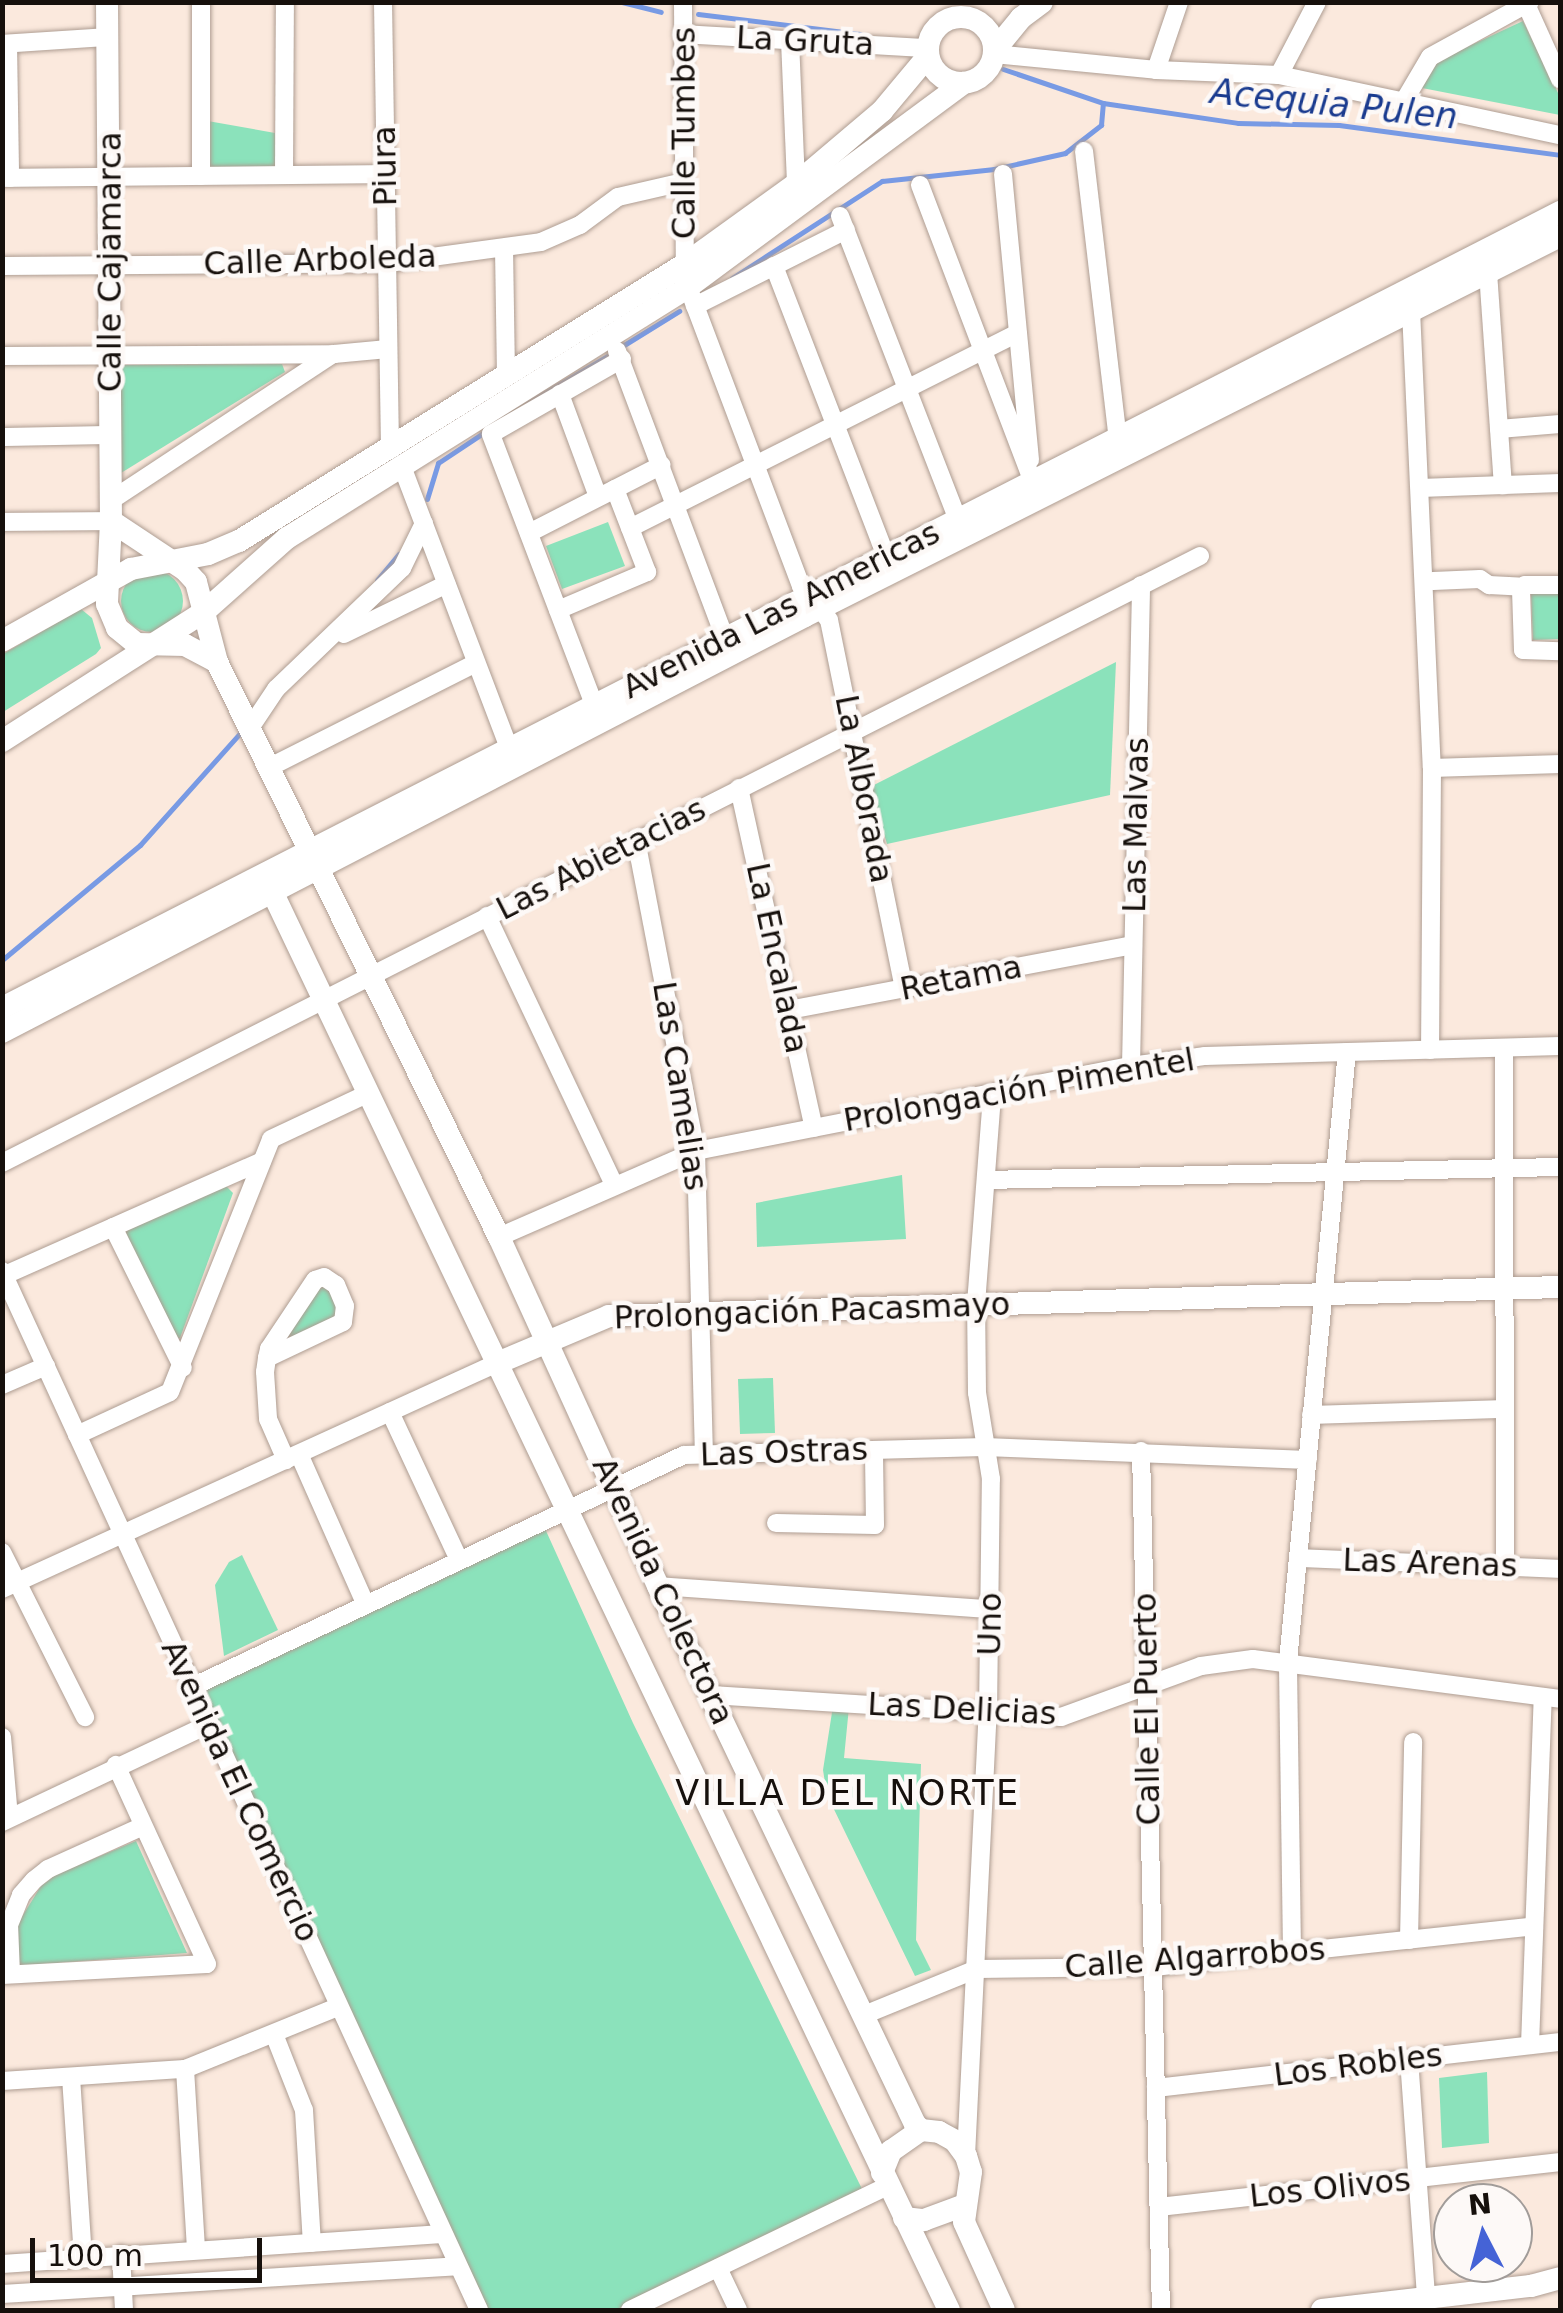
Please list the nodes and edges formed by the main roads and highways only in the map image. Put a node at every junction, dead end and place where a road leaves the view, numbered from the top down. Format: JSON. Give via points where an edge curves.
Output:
{"nodes":[{"id":1,"x":108,"y":2,"type":"edge"},
{"id":2,"x":990,"y":2,"type":"edge"},
{"id":3,"x":1042,"y":2,"type":"edge"},
{"id":4,"x":962,"y":18,"type":"junction"},
{"id":5,"x":928,"y":52,"type":"junction"},
{"id":6,"x":994,"y":53,"type":"junction"},
{"id":7,"x":964,"y":83,"type":"junction"},
{"id":8,"x":1560,"y":212,"type":"edge"},
{"id":9,"x":1560,"y":236,"type":"edge"},
{"id":10,"x":690,"y":286,"type":"junction"},
{"id":11,"x":1118,"y":447,"type":"junction"},
{"id":12,"x":396,"y":460,"type":"junction"},
{"id":13,"x":111,"y":511,"type":"junction"},
{"id":14,"x":173,"y":561,"type":"junction"},
{"id":15,"x":108,"y":579,"type":"junction"},
{"id":16,"x":815,"y":602,"type":"junction"},
{"id":17,"x":205,"y":611,"type":"junction"},
{"id":18,"x":2,"y":641,"type":"edge"},
{"id":19,"x":152,"y":645,"type":"junction"},
{"id":20,"x":217,"y":662,"type":"junction"},
{"id":21,"x":2,"y":742,"type":"edge"},
{"id":22,"x":513,"y":758,"type":"junction"},
{"id":23,"x":314,"y":860,"type":"junction"},
{"id":24,"x":269,"y":884,"type":"junction"},
{"id":25,"x":2,"y":1008,"type":"edge"},
{"id":26,"x":2,"y":1032,"type":"edge"},
{"id":27,"x":1560,"y":1287,"type":"edge"},
{"id":28,"x":547,"y":1341,"type":"junction"},
{"id":29,"x":495,"y":1364,"type":"junction"},
{"id":30,"x":921,"y":2130,"type":"junction"},
{"id":31,"x":885,"y":2179,"type":"junction"},
{"id":32,"x":962,"y":2206,"type":"junction"},
{"id":33,"x":904,"y":2218,"type":"junction"},
{"id":34,"x":1560,"y":2278,"type":"edge"},
{"id":35,"x":949,"y":2310,"type":"edge"},
{"id":36,"x":1004,"y":2310,"type":"edge"},
{"id":37,"x":1322,"y":2310,"type":"edge"}],
"edges":[{"from":1,"to":13,"type":"main road","name":"Calle Cajamarca"},
{"from":2,"to":4,"type":"main road"},
{"from":3,"to":6,"type":"main road"},
{"from":4,"to":5,"type":"main road","via":[[942,23]]},
{"from":4,"to":6,"type":"main road","via":[[981,24]]},
{"from":5,"to":7,"type":"main road","via":[[937,74]]},
{"from":5,"to":10,"type":"main road","via":[[897,97]]},
{"from":6,"to":7,"type":"main road","via":[[984,74]]},
{"from":7,"to":10,"type":"main road"},
{"from":8,"to":11,"type":"main road","name":"Avenida Las Americas"},
{"from":9,"to":11,"type":"main road","name":"Avenida Las Americas"},
{"from":10,"to":12,"type":"main road"},
{"from":10,"to":12,"type":"main road","via":[[506,376]]},
{"from":11,"to":16,"type":"main road","name":"Avenida Las Americas"},
{"from":11,"to":16,"type":"main road","name":"Avenida Las Americas","via":[[957,518]]},
{"from":12,"to":14,"type":"main road","via":[[239,542]]},
{"from":12,"to":17,"type":"main road","via":[[287,538]]},
{"from":13,"to":14,"type":"main road","via":[[130,538]]},
{"from":13,"to":15,"type":"main road","name":"Calle Cajamarca"},
{"from":14,"to":15,"type":"main road"},
{"from":14,"to":17,"type":"main road","via":[[196,582]]},
{"from":15,"to":18,"type":"main road"},
{"from":15,"to":19,"type":"main road","name":"Calle Cajamarca","via":[[107,604],[117,628],[137,644]]},
{"from":16,"to":22,"type":"main road","name":"Avenida Las Americas"},
{"from":16,"to":22,"type":"main road","name":"Avenida Las Americas","via":[[594,707]]},
{"from":17,"to":19,"type":"main road"},
{"from":17,"to":20,"type":"main road","name":"Avenida Colectora"},
{"from":19,"to":20,"type":"main road","via":[[186,645]]},
{"from":19,"to":21,"type":"main road"},
{"from":20,"to":23,"type":"main road","name":"Avenida Colectora"},
{"from":22,"to":23,"type":"main road","name":"Avenida Las Americas"},
{"from":23,"to":24,"type":"main road","name":"Avenida Las Americas"},
{"from":23,"to":28,"type":"main road","name":"Avenida Colectora"},
{"from":24,"to":25,"type":"main road","name":"Avenida Las Americas"},
{"from":24,"to":26,"type":"main road","name":"Avenida Las Americas"},
{"from":24,"to":29,"type":"main road","name":"Avenida Colectora"},
{"from":27,"to":28,"type":"main road","name":"Prolongación Pacasmayo","via":[[700,1312],[594,1319]]},
{"from":28,"to":29,"type":"main road","name":"Prolongación Pacasmayo"},
{"from":28,"to":30,"type":"main road","name":"Avenida Colectora"},
{"from":29,"to":31,"type":"main road","name":"Avenida Colectora"},
{"from":30,"to":31,"type":"main road","via":[[891,2151]]},
{"from":30,"to":32,"type":"main road","via":[[939,2132],[966,2156],[971,2172]]},
{"from":31,"to":33,"type":"main road","name":"Avenida Colectora"},
{"from":32,"to":33,"type":"main road","via":[[924,2220]]},
{"from":32,"to":36,"type":"main road"},
{"from":33,"to":35,"type":"main road","name":"Avenida Colectora"},
{"from":34,"to":37,"type":"main road"}]}
